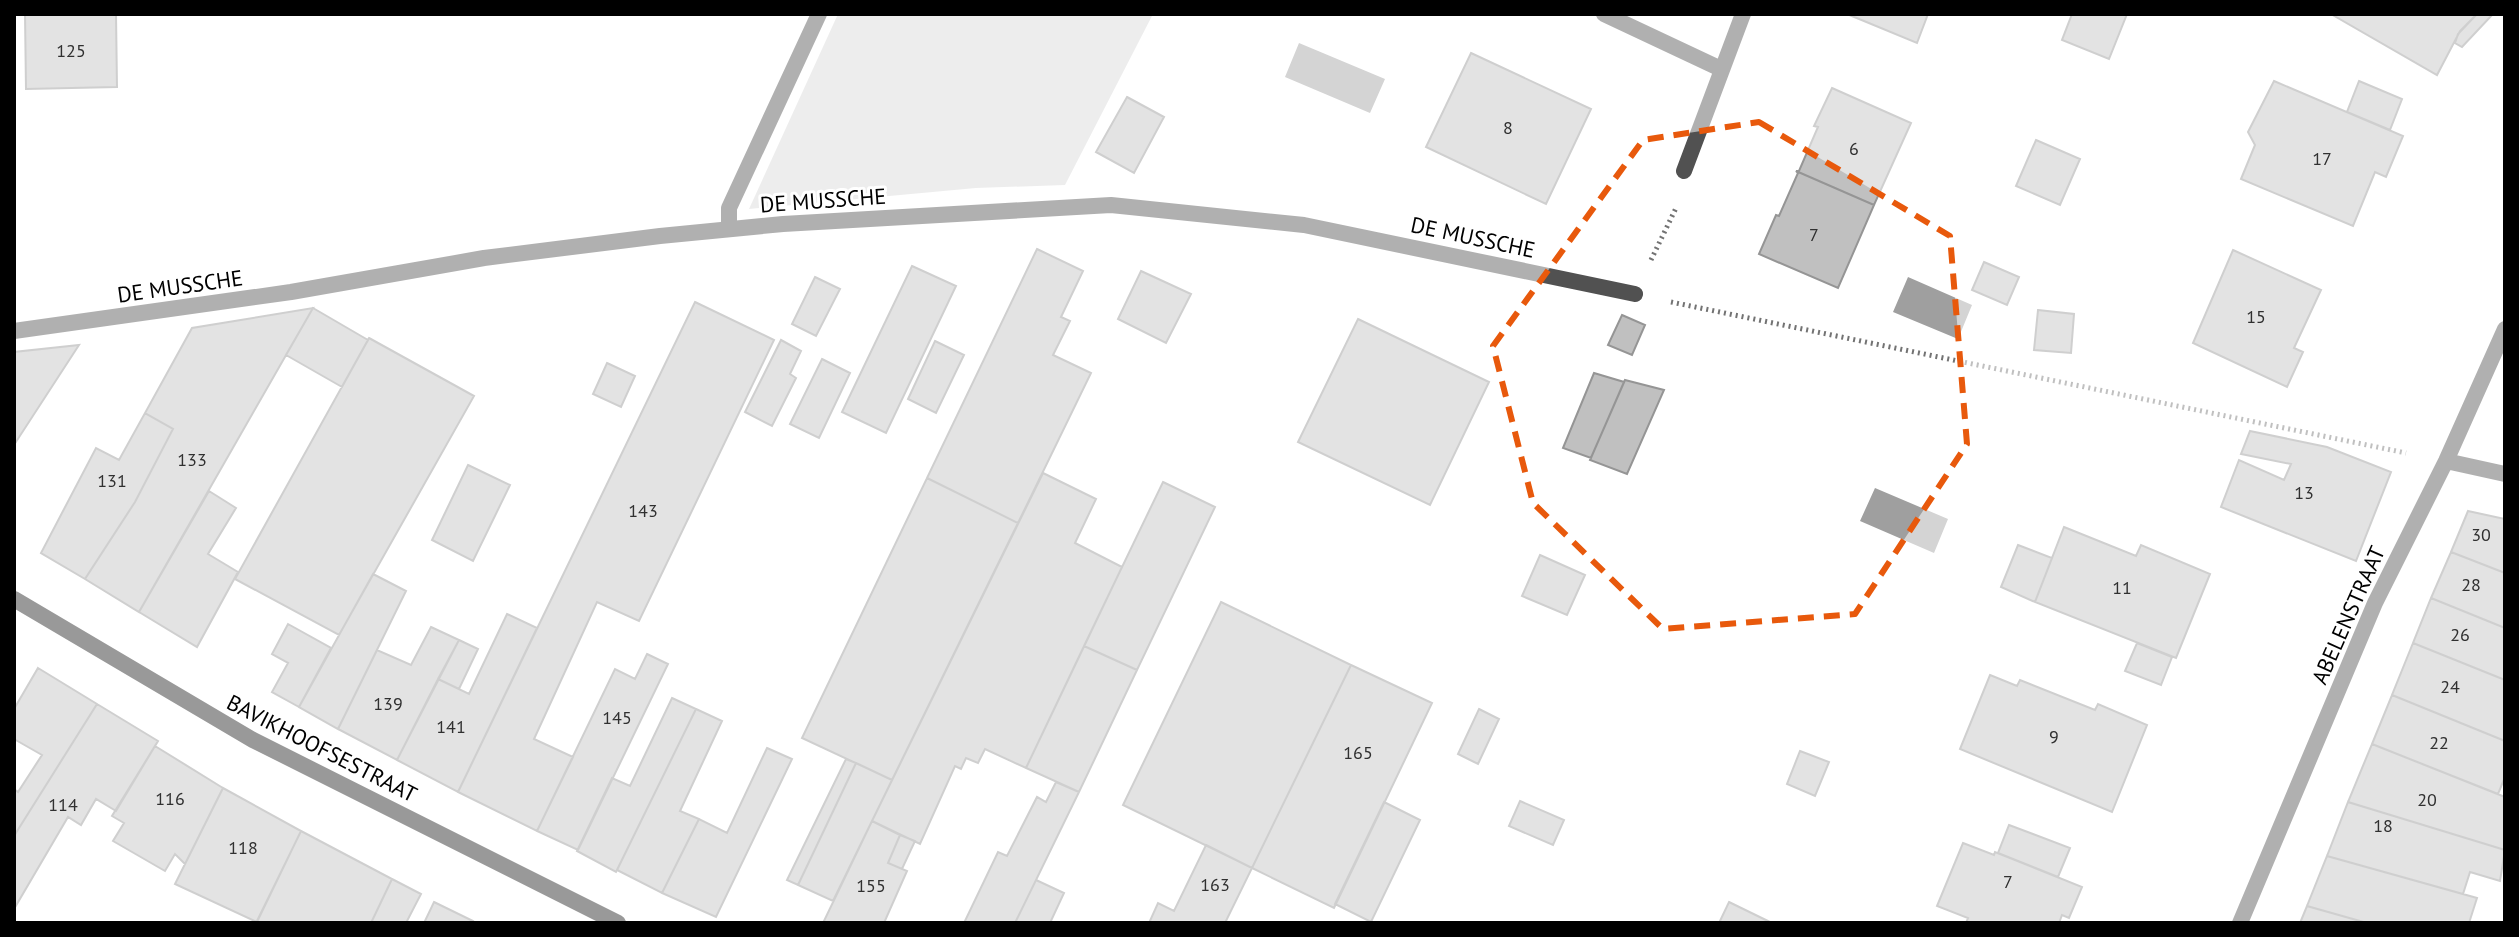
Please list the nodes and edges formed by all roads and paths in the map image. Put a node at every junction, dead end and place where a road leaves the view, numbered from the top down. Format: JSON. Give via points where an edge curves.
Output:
{"nodes":[{"id":1,"x":819,"y":14,"type":"edge"},
{"id":2,"x":1604,"y":14,"type":"edge"},
{"id":3,"x":1743,"y":14,"type":"edge"},
{"id":4,"x":1721,"y":69,"type":"junction"},
{"id":5,"x":1684,"y":171,"type":"joint"},
{"id":6,"x":729,"y":229,"type":"junction"},
{"id":7,"x":1635,"y":294,"type":"junction"},
{"id":8,"x":2505,"y":329,"type":"edge"},
{"id":9,"x":14,"y":331,"type":"edge"},
{"id":10,"x":2446,"y":461,"type":"junction"},
{"id":11,"x":2505,"y":474,"type":"edge"},
{"id":12,"x":14,"y":599,"type":"edge"},
{"id":13,"x":618,"y":923,"type":"edge"},
{"id":14,"x":2240,"y":923,"type":"edge"}],
"edges":[{"from":1,"to":6,"type":"street","via":[[729,208]]},
{"from":2,"to":4,"type":"street"},
{"from":3,"to":4,"type":"street"},
{"from":4,"to":5,"type":"street"},
{"from":5,"to":7,"type":"path","via":[[1685,187]]},
{"from":6,"to":7,"type":"street","name":"DE MUSSCHE","via":[[1111,205],[1304,225]]},
{"from":6,"to":9,"type":"street","name":"DE MUSSCHE","via":[[484,258]]},
{"from":7,"to":10,"type":"path"},
{"from":8,"to":10,"type":"street","name":"ABELENSTRAAT"},
{"from":10,"to":11,"type":"street"},
{"from":10,"to":14,"type":"street","name":"ABELENSTRAAT","via":[[2375,603]]},
{"from":12,"to":13,"type":"street","name":"BAVIKHOOFSESTRAAT","via":[[253,740]]}]}
